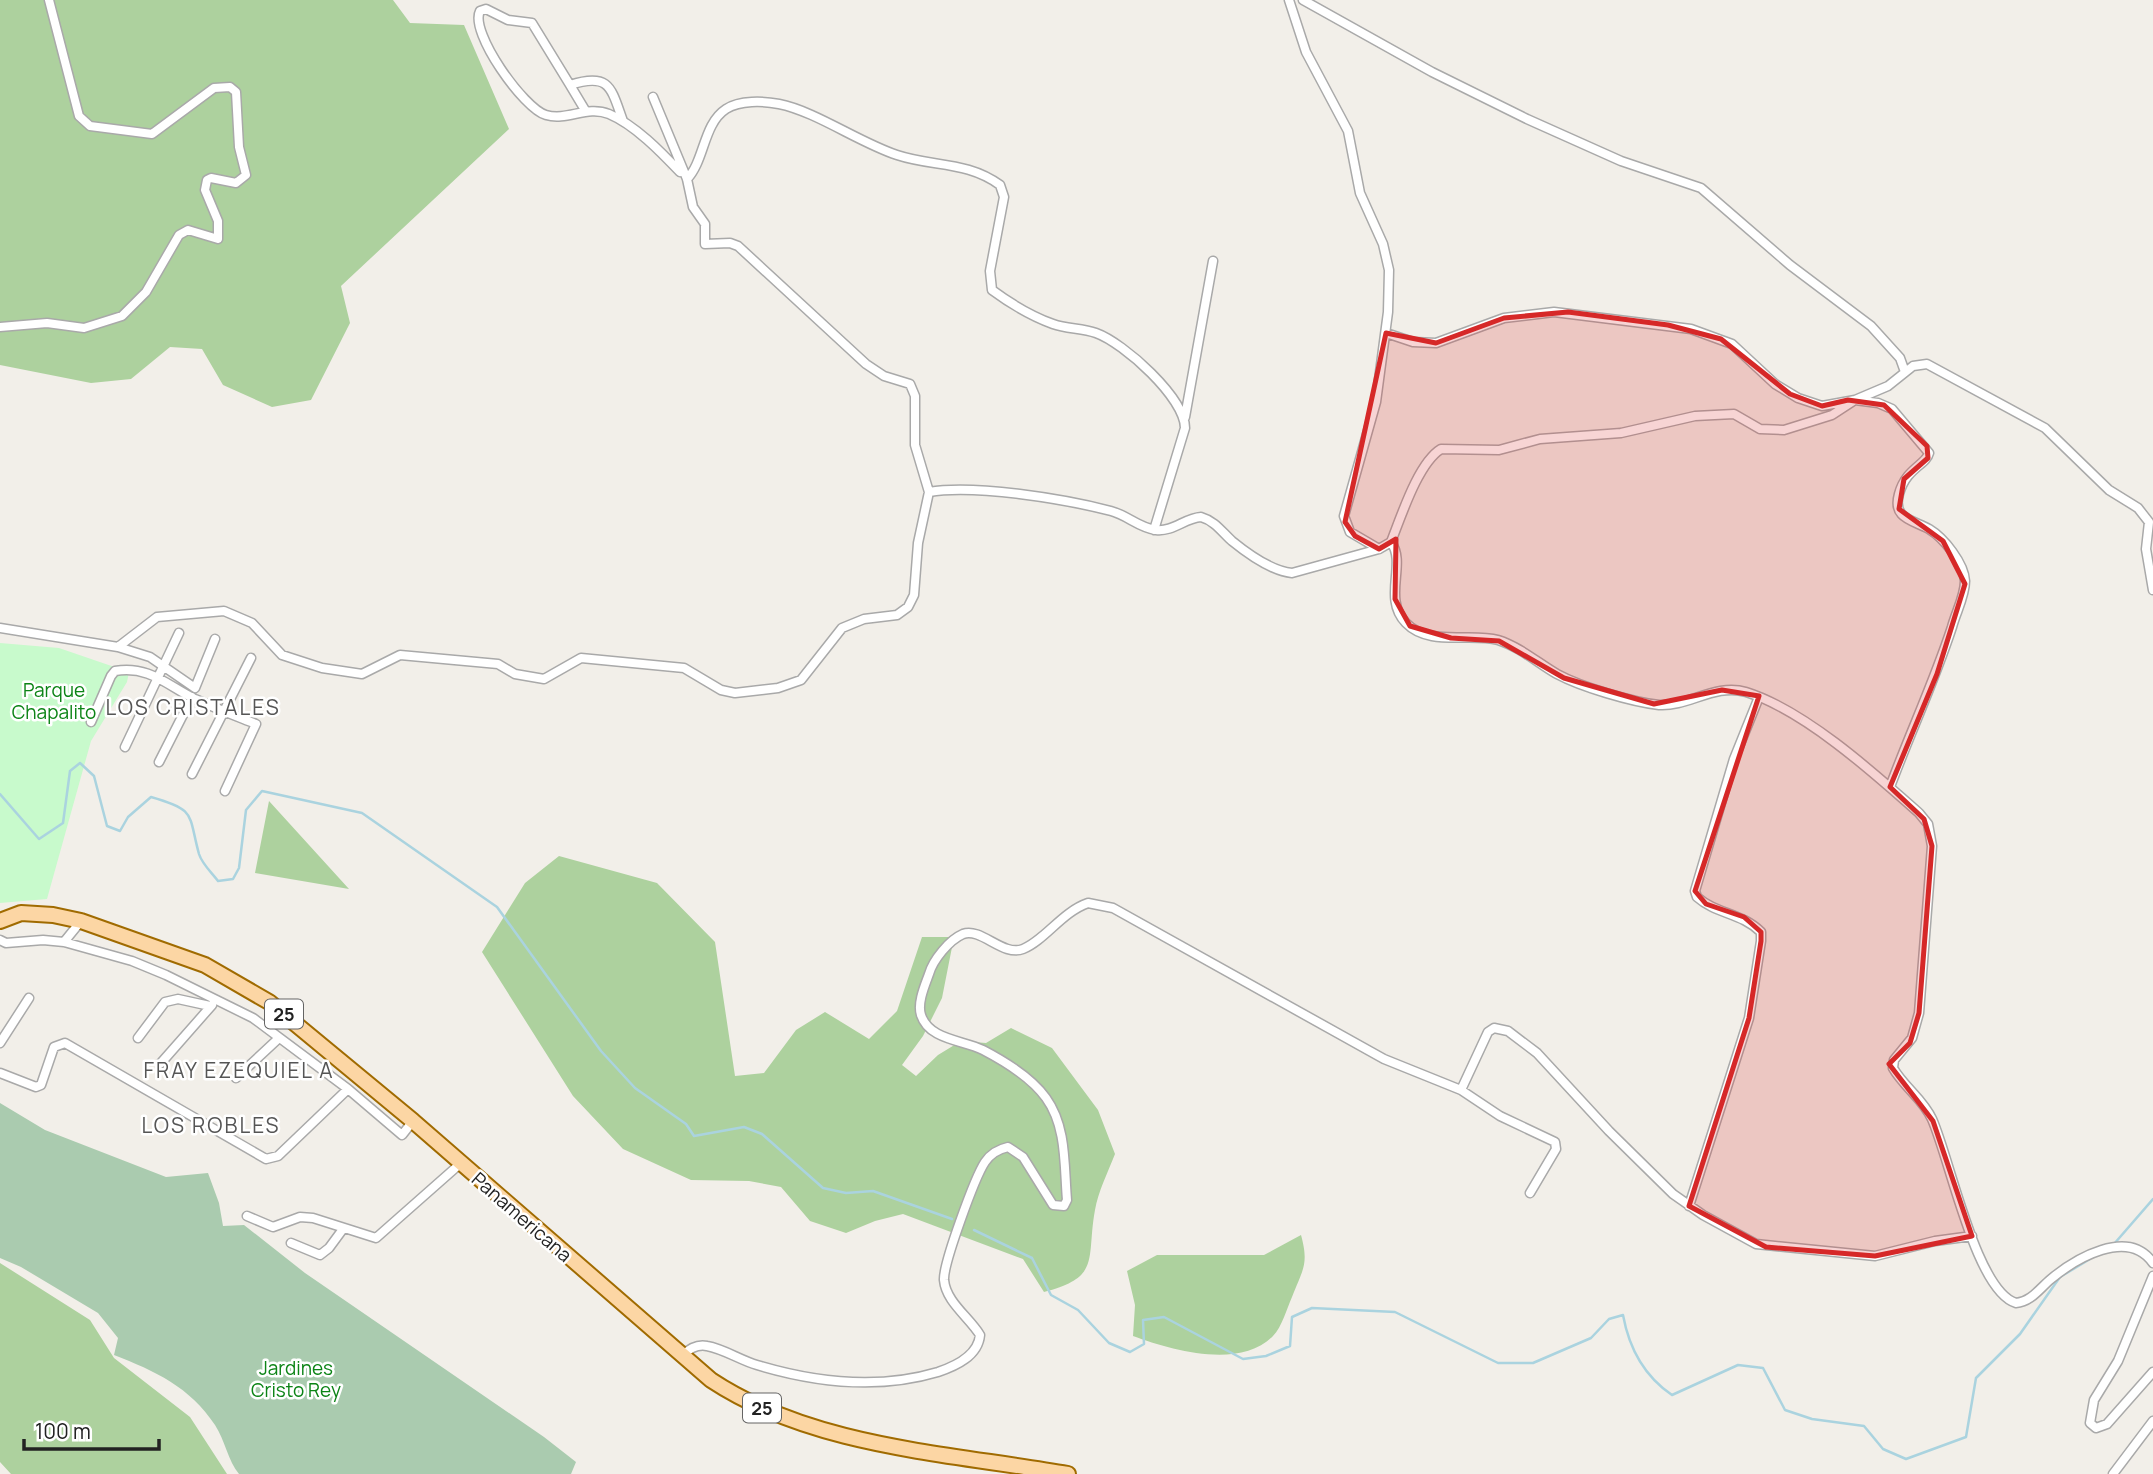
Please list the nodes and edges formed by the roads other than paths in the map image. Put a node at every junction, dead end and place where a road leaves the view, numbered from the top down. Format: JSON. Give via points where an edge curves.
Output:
{"nodes":[{"id":1,"x":49,"y":0,"type":"edge"},
{"id":2,"x":1289,"y":0,"type":"edge"},
{"id":3,"x":1303,"y":0,"type":"edge"},
{"id":4,"x":570,"y":85,"type":"junction"},
{"id":5,"x":653,"y":97,"type":"dead end"},
{"id":6,"x":584,"y":110,"type":"junction"},
{"id":7,"x":623,"y":121,"type":"junction"},
{"id":8,"x":687,"y":179,"type":"junction"},
{"id":9,"x":1213,"y":261,"type":"dead end"},
{"id":10,"x":0,"y":327,"type":"edge"},
{"id":11,"x":1386,"y":334,"type":"junction"},
{"id":12,"x":1906,"y":372,"type":"junction"},
{"id":13,"x":1855,"y":400,"type":"junction"},
{"id":14,"x":1185,"y":417,"type":"junction"},
{"id":15,"x":929,"y":492,"type":"junction"},
{"id":16,"x":1154,"y":530,"type":"junction"},
{"id":17,"x":1391,"y":542,"type":"junction"},
{"id":18,"x":1380,"y":549,"type":"junction"},
{"id":19,"x":2153,"y":590,"type":"edge"},
{"id":20,"x":0,"y":628,"type":"edge"},
{"id":21,"x":179,"y":634,"type":"dead end"},
{"id":22,"x":215,"y":639,"type":"dead end"},
{"id":23,"x":118,"y":647,"type":"junction"},
{"id":24,"x":251,"y":658,"type":"dead end"},
{"id":25,"x":163,"y":667,"type":"junction"},
{"id":26,"x":159,"y":676,"type":"junction"},
{"id":27,"x":1759,"y":697,"type":"junction"},
{"id":28,"x":192,"y":698,"type":"junction"},
{"id":29,"x":224,"y":712,"type":"junction"},
{"id":30,"x":91,"y":722,"type":"dead end"},
{"id":31,"x":125,"y":747,"type":"dead end"},
{"id":32,"x":159,"y":762,"type":"dead end"},
{"id":33,"x":192,"y":774,"type":"dead end"},
{"id":34,"x":1890,"y":787,"type":"junction"},
{"id":35,"x":225,"y":791,"type":"dead end"},
{"id":36,"x":0,"y":921,"type":"edge"},
{"id":37,"x":81,"y":921,"type":"junction"},
{"id":38,"x":0,"y":940,"type":"edge"},
{"id":39,"x":64,"y":942,"type":"junction"},
{"id":40,"x":29,"y":998,"type":"dead end"},
{"id":41,"x":213,"y":1003,"type":"junction"},
{"id":42,"x":138,"y":1038,"type":"dead end"},
{"id":43,"x":279,"y":1038,"type":"junction"},
{"id":44,"x":0,"y":1043,"type":"edge"},
{"id":45,"x":161,"y":1063,"type":"dead end"},
{"id":46,"x":0,"y":1073,"type":"edge"},
{"id":47,"x":236,"y":1078,"type":"dead end"},
{"id":48,"x":348,"y":1090,"type":"junction"},
{"id":49,"x":1461,"y":1090,"type":"junction"},
{"id":50,"x":413,"y":1121,"type":"junction"},
{"id":51,"x":461,"y":1163,"type":"junction"},
{"id":52,"x":1530,"y":1193,"type":"dead end"},
{"id":53,"x":1689,"y":1206,"type":"junction"},
{"id":54,"x":247,"y":1216,"type":"dead end"},
{"id":55,"x":343,"y":1229,"type":"junction"},
{"id":56,"x":1972,"y":1237,"type":"junction"},
{"id":57,"x":291,"y":1243,"type":"dead end"},
{"id":58,"x":2153,"y":1263,"type":"edge"},
{"id":59,"x":2153,"y":1276,"type":"edge"},
{"id":60,"x":683,"y":1355,"type":"junction"},
{"id":61,"x":2153,"y":1372,"type":"edge"},
{"id":62,"x":2153,"y":1422,"type":"edge"},
{"id":63,"x":1068,"y":1474,"type":"edge"},
{"id":64,"x":2113,"y":1474,"type":"edge"}],
"edges":[{"from":1,"to":10,"type":"street","via":[[83,121],[152,134],[214,88],[230,87],[236,92],[239,147],[246,175],[236,183],[207,180],[205,190],[218,221],[218,239],[188,230],[179,235],[146,292],[122,316],[83,328],[47,323]]},
{"from":2,"to":11,"type":"street","via":[[1306,52],[1348,131],[1360,193],[1383,244],[1390,270]]},
{"from":3,"to":12,"type":"street","via":[[1527,119],[1621,161],[1700,188],[1871,326],[1900,358]]},
{"from":4,"to":6,"type":"street"},
{"from":4,"to":6,"type":"street","via":[[532,23],[480,11],[477,18],[482,33],[524,101],[550,116]]},
{"from":4,"to":7,"type":"street","via":[[591,79],[606,84]]},
{"from":5,"to":8,"type":"street"},
{"from":6,"to":7,"type":"street"},
{"from":7,"to":8,"type":"street"},
{"from":8,"to":14,"type":"street","via":[[724,111],[765,102],[797,109],[897,155],[947,163],[994,181],[1004,197],[990,271],[992,290],[1012,305],[1054,324],[1106,338],[1161,385]]},
{"from":8,"to":15,"type":"street","via":[[693,207],[705,224],[705,244],[737,246],[866,364],[910,384],[915,396],[915,445]]},
{"from":9,"to":14,"type":"street"},
{"from":11,"to":13,"type":"street","via":[[1436,343],[1504,318],[1554,312],[1668,325],[1732,344],[1798,398],[1822,406]]},
{"from":11,"to":18,"type":"street","via":[[1373,416],[1345,516],[1350,532]]},
{"from":12,"to":13,"type":"street","via":[[1888,386]]},
{"from":12,"to":19,"type":"street","via":[[1920,364],[1932,365],[2025,416],[2051,433],[2109,490],[2138,508],[2149,523],[2146,549]]},
{"from":13,"to":17,"type":"street","via":[[1824,418],[1773,431],[1734,414],[1683,418],[1621,433],[1540,439],[1499,450],[1445,448],[1434,454],[1420,477]]},
{"from":13,"to":34,"type":"street","via":[[1892,409],[1927,446],[1928,458],[1907,474],[1898,496],[1899,509],[1905,519],[1937,535],[1965,579],[1937,674]]},
{"from":14,"to":16,"type":"street"},
{"from":15,"to":16,"type":"street","via":[[1028,495],[1113,512]]},
{"from":15,"to":23,"type":"street","via":[[914,595],[908,607],[897,615],[864,619],[842,628],[801,680],[778,688],[735,694],[684,668],[580,659],[544,679],[515,674],[498,664],[400,655],[362,674],[282,656],[252,623],[224,611],[157,617]]},
{"from":16,"to":18,"type":"street","via":[[1201,517],[1209,519],[1246,551],[1277,570],[1292,573]]},
{"from":17,"to":18,"type":"street"},
{"from":17,"to":27,"type":"street","via":[[1397,607],[1415,629],[1451,638],[1499,640],[1564,678],[1654,704],[1722,690]]},
{"from":20,"to":23,"type":"street"},
{"from":21,"to":25,"type":"street"},
{"from":22,"to":25,"type":"street","via":[[197,688]]},
{"from":23,"to":25,"type":"street","via":[[150,657]]},
{"from":24,"to":29,"type":"street"},
{"from":25,"to":26,"type":"street"},
{"from":26,"to":28,"type":"street"},
{"from":26,"to":30,"type":"street","via":[[115,671]]},
{"from":26,"to":31,"type":"street"},
{"from":27,"to":34,"type":"street","via":[[1816,730]]},
{"from":27,"to":53,"type":"street","via":[[1734,759],[1695,891],[1706,904],[1744,917],[1761,932],[1761,941],[1749,1018]]},
{"from":28,"to":29,"type":"street"},
{"from":28,"to":32,"type":"street"},
{"from":29,"to":33,"type":"street"},
{"from":29,"to":35,"type":"street","via":[[256,724]]},
{"from":34,"to":56,"type":"street","via":[[1924,819],[1932,846],[1919,1013],[1912,1038],[1893,1068],[1933,1121]]},
{"from":36,"to":37,"type":"main road","name":"Panamericana","number":"25","via":[[21,913]]},
{"from":37,"to":39,"type":"street"},
{"from":37,"to":50,"type":"main road","name":"Panamericana","number":"25","via":[[205,965],[269,1002]]},
{"from":38,"to":39,"type":"street"},
{"from":39,"to":41,"type":"street","via":[[132,961]]},
{"from":40,"to":44,"type":"street"},
{"from":41,"to":42,"type":"street","via":[[165,1002]]},
{"from":41,"to":43,"type":"street","via":[[253,1018]]},
{"from":41,"to":45,"type":"street"},
{"from":43,"to":47,"type":"street"},
{"from":43,"to":48,"type":"street"},
{"from":46,"to":48,"type":"street","via":[[41,1085],[54,1047],[65,1043],[266,1159],[278,1156]]},
{"from":48,"to":50,"type":"street","via":[[402,1135]]},
{"from":49,"to":52,"type":"street","via":[[1557,1145]]},
{"from":49,"to":53,"type":"street","via":[[1488,1032],[1494,1028],[1508,1031],[1550,1065],[1630,1153]]},
{"from":49,"to":60,"type":"street","via":[[1384,1059],[1113,908],[1081,905],[1023,949],[962,934],[930,970],[921,1015],[931,1031],[981,1049],[1016,1070],[1045,1097],[1062,1130],[1067,1200],[1061,1208],[1053,1205],[1015,1150],[1002,1149],[985,1162],[964,1210],[944,1279],[948,1293],[979,1335],[975,1347],[949,1368],[893,1383],[864,1385],[788,1373],[707,1346],[692,1347]]},
{"from":50,"to":51,"type":"main road","name":"Panamericana","number":"25"},
{"from":51,"to":55,"type":"street","via":[[381,1236]]},
{"from":51,"to":60,"type":"main road","name":"Panamericana","number":"25"},
{"from":53,"to":56,"type":"street","via":[[1766,1247],[1875,1256]]},
{"from":54,"to":55,"type":"street","via":[[268,1226],[300,1217]]},
{"from":55,"to":57,"type":"street","via":[[320,1255]]},
{"from":56,"to":58,"type":"street","via":[[1992,1282],[2002,1296],[2015,1303],[2028,1300],[2074,1263],[2101,1250],[2116,1247],[2143,1253]]},
{"from":59,"to":61,"type":"street","via":[[2118,1362],[2094,1400],[2089,1415],[2093,1426],[2106,1424]]},
{"from":60,"to":63,"type":"main road","name":"Panamericana","number":"25","via":[[728,1391],[820,1429]]},
{"from":62,"to":64,"type":"street"}]}
